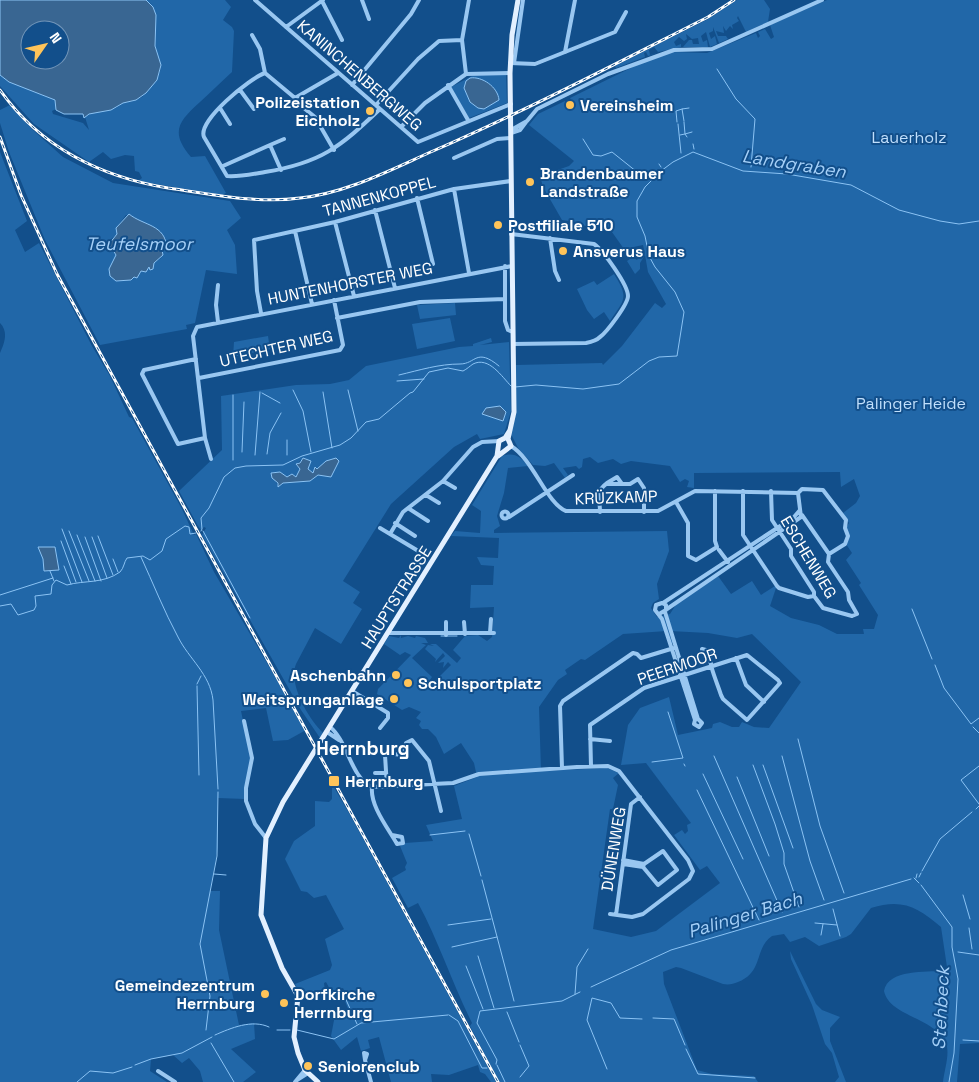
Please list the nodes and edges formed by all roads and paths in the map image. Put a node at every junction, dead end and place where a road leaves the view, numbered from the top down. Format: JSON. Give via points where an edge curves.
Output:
{"nodes":[{"id":1,"x":255,"y":0,"type":"edge"},
{"id":2,"x":322,"y":0,"type":"edge"},
{"id":3,"x":362,"y":0,"type":"edge"},
{"id":4,"x":419,"y":0,"type":"edge"},
{"id":5,"x":469,"y":0,"type":"edge"},
{"id":6,"x":518,"y":0,"type":"edge"},
{"id":7,"x":522,"y":0,"type":"edge"},
{"id":8,"x":575,"y":0,"type":"edge"},
{"id":9,"x":822,"y":0,"type":"edge"},
{"id":10,"x":626,"y":12,"type":"dead end"},
{"id":11,"x":369,"y":19,"type":"dead end"},
{"id":12,"x":286,"y":27,"type":"junction"},
{"id":13,"x":252,"y":35,"type":"dead end"},
{"id":14,"x":342,"y":40,"type":"dead end"},
{"id":15,"x":462,"y":40,"type":"junction"},
{"id":16,"x":565,"y":52,"type":"junction"},
{"id":17,"x":512,"y":63,"type":"junction"},
{"id":18,"x":265,"y":73,"type":"junction"},
{"id":19,"x":338,"y":73,"type":"junction"},
{"id":20,"x":510,"y":73,"type":"junction"},
{"id":21,"x":466,"y":74,"type":"junction"},
{"id":22,"x":352,"y":85,"type":"junction"},
{"id":23,"x":448,"y":86,"type":"junction"},
{"id":24,"x":240,"y":90,"type":"junction"},
{"id":25,"x":510,"y":104,"type":"junction"},
{"id":26,"x":376,"y":105,"type":"junction"},
{"id":27,"x":220,"y":108,"type":"junction"},
{"id":28,"x":254,"y":109,"type":"dead end"},
{"id":29,"x":305,"y":109,"type":"dead end"},
{"id":30,"x":380,"y":109,"type":"junction"},
{"id":31,"x":468,"y":120,"type":"junction"},
{"id":32,"x":511,"y":122,"type":"junction"},
{"id":33,"x":525,"y":122,"type":"junction"},
{"id":34,"x":230,"y":124,"type":"dead end"},
{"id":35,"x":401,"y":127,"type":"junction"},
{"id":36,"x":511,"y":134,"type":"junction"},
{"id":37,"x":284,"y":140,"type":"dead end"},
{"id":38,"x":270,"y":145,"type":"junction"},
{"id":39,"x":334,"y":150,"type":"junction"},
{"id":40,"x":454,"y":158,"type":"dead end"},
{"id":41,"x":223,"y":166,"type":"junction"},
{"id":42,"x":281,"y":170,"type":"junction"},
{"id":43,"x":512,"y":181,"type":"junction"},
{"id":44,"x":454,"y":189,"type":"junction"},
{"id":45,"x":417,"y":198,"type":"junction"},
{"id":46,"x":375,"y":210,"type":"junction"},
{"id":47,"x":335,"y":222,"type":"junction"},
{"id":48,"x":295,"y":232,"type":"junction"},
{"id":49,"x":511,"y":234,"type":"junction"},
{"id":50,"x":550,"y":238,"type":"junction"},
{"id":51,"x":433,"y":264,"type":"dead end"},
{"id":52,"x":505,"y":266,"type":"junction"},
{"id":53,"x":512,"y":266,"type":"junction"},
{"id":54,"x":469,"y":273,"type":"junction"},
{"id":55,"x":558,"y":280,"type":"dead end"},
{"id":56,"x":218,"y":285,"type":"dead end"},
{"id":57,"x":395,"y":288,"type":"junction"},
{"id":58,"x":354,"y":296,"type":"junction"},
{"id":59,"x":505,"y":299,"type":"junction"},
{"id":60,"x":334,"y":300,"type":"junction"},
{"id":61,"x":312,"y":304,"type":"junction"},
{"id":62,"x":261,"y":313,"type":"junction"},
{"id":63,"x":337,"y":318,"type":"junction"},
{"id":64,"x":218,"y":322,"type":"junction"},
{"id":65,"x":513,"y":332,"type":"junction"},
{"id":66,"x":513,"y":344,"type":"junction"},
{"id":67,"x":196,"y":359,"type":"junction"},
{"id":68,"x":199,"y":378,"type":"junction"},
{"id":69,"x":205,"y":438,"type":"junction"},
{"id":70,"x":504,"y":444,"type":"junction"},
{"id":71,"x":211,"y":459,"type":"dead end"},
{"id":72,"x":573,"y":475,"type":"dead end"},
{"id":73,"x":443,"y":481,"type":"junction"},
{"id":74,"x":455,"y":488,"type":"dead end"},
{"id":75,"x":548,"y":491,"type":"junction"},
{"id":76,"x":771,"y":491,"type":"junction"},
{"id":77,"x":715,"y":492,"type":"junction"},
{"id":78,"x":743,"y":492,"type":"junction"},
{"id":79,"x":798,"y":493,"type":"junction"},
{"id":80,"x":426,"y":495,"type":"junction"},
{"id":81,"x":676,"y":502,"type":"junction"},
{"id":82,"x":439,"y":503,"type":"dead end"},
{"id":83,"x":408,"y":508,"type":"junction"},
{"id":84,"x":800,"y":510,"type":"junction"},
{"id":85,"x":600,"y":512,"type":"junction"},
{"id":86,"x":644,"y":512,"type":"junction"},
{"id":87,"x":802,"y":516,"type":"junction"},
{"id":88,"x":509,"y":517,"type":"dead end"},
{"id":89,"x":428,"y":521,"type":"dead end"},
{"id":90,"x":395,"y":523,"type":"junction"},
{"id":91,"x":380,"y":528,"type":"dead end"},
{"id":92,"x":778,"y":530,"type":"junction"},
{"id":93,"x":390,"y":534,"type":"junction"},
{"id":94,"x":415,"y":536,"type":"dead end"},
{"id":95,"x":718,"y":548,"type":"junction"},
{"id":96,"x":752,"y":548,"type":"junction"},
{"id":97,"x":420,"y":552,"type":"dead end"},
{"id":98,"x":829,"y":554,"type":"junction"},
{"id":99,"x":728,"y":563,"type":"junction"},
{"id":100,"x":814,"y":596,"type":"junction"},
{"id":101,"x":663,"y":603,"type":"junction"},
{"id":102,"x":666,"y":610,"type":"junction"},
{"id":103,"x":659,"y":614,"type":"junction"},
{"id":104,"x":491,"y":619,"type":"dead end"},
{"id":105,"x":446,"y":622,"type":"dead end"},
{"id":106,"x":464,"y":622,"type":"dead end"},
{"id":107,"x":388,"y":633,"type":"junction"},
{"id":108,"x":465,"y":634,"type":"junction"},
{"id":109,"x":446,"y":635,"type":"junction"},
{"id":110,"x":674,"y":648,"type":"junction"},
{"id":111,"x":709,"y":656,"type":"dead end"},
{"id":112,"x":736,"y":658,"type":"junction"},
{"id":113,"x":712,"y":666,"type":"junction"},
{"id":114,"x":682,"y":676,"type":"junction"},
{"id":115,"x":352,"y":692,"type":"junction"},
{"id":116,"x":764,"y":702,"type":"junction"},
{"id":117,"x":696,"y":720,"type":"dead end"},
{"id":118,"x":244,"y":722,"type":"dead end"},
{"id":119,"x":380,"y":728,"type":"dead end"},
{"id":120,"x":328,"y":729,"type":"junction"},
{"id":121,"x":590,"y":739,"type":"junction"},
{"id":122,"x":610,"y":740,"type":"dead end"},
{"id":123,"x":375,"y":751,"type":"dead end"},
{"id":124,"x":386,"y":754,"type":"junction"},
{"id":125,"x":591,"y":766,"type":"junction"},
{"id":126,"x":562,"y":768,"type":"junction"},
{"id":127,"x":375,"y":773,"type":"dead end"},
{"id":128,"x":385,"y":773,"type":"junction"},
{"id":129,"x":436,"y":784,"type":"junction"},
{"id":130,"x":372,"y":787,"type":"junction"},
{"id":131,"x":387,"y":787,"type":"junction"},
{"id":132,"x":640,"y":797,"type":"junction"},
{"id":133,"x":441,"y":811,"type":"dead end"},
{"id":134,"x":392,"y":835,"type":"junction"},
{"id":135,"x":266,"y":838,"type":"junction"},
{"id":136,"x":623,"y":862,"type":"junction"},
{"id":137,"x":644,"y":865,"type":"junction"},
{"id":138,"x":610,"y":914,"type":"dead end"},
{"id":139,"x":616,"y":915,"type":"junction"},
{"id":140,"x":365,"y":1060,"type":"dead end"},
{"id":141,"x":158,"y":1071,"type":"dead end"},
{"id":142,"x":307,"y":1071,"type":"junction"},
{"id":143,"x":296,"y":1081,"type":"edge"},
{"id":144,"x":175,"y":1082,"type":"edge"},
{"id":145,"x":318,"y":1082,"type":"edge"},
{"id":146,"x":371,"y":1082,"type":"edge"}],
"edges":[{"from":1,"to":12,"type":"street","name":"KANINCHENBERGWEG"},
{"from":2,"to":12,"type":"street"},
{"from":2,"to":14,"type":"street"},
{"from":3,"to":11,"type":"street"},
{"from":4,"to":22,"type":"street"},
{"from":5,"to":15,"type":"street"},
{"from":6,"to":17,"type":"main road"},
{"from":7,"to":17,"type":"street"},
{"from":8,"to":16,"type":"street"},
{"from":9,"to":33,"type":"street","via":[[712,49],[674,50],[619,69],[542,107]]},
{"from":10,"to":16,"type":"street","via":[[615,32]]},
{"from":12,"to":19,"type":"street","name":"KANINCHENBERGWEG"},
{"from":13,"to":18,"type":"street","via":[[260,49]]},
{"from":15,"to":21,"type":"street"},
{"from":15,"to":26,"type":"street","via":[[439,41],[418,58]]},
{"from":16,"to":17,"type":"street","via":[[535,64]]},
{"from":17,"to":20,"type":"main road"},
{"from":18,"to":19,"type":"street","via":[[295,98]]},
{"from":18,"to":24,"type":"street"},
{"from":19,"to":22,"type":"street","name":"KANINCHENBERGWEG"},
{"from":20,"to":21,"type":"street"},
{"from":20,"to":25,"type":"main road"},
{"from":21,"to":23,"type":"street"},
{"from":22,"to":26,"type":"street","name":"KANINCHENBERGWEG"},
{"from":23,"to":31,"type":"street"},
{"from":23,"to":35,"type":"street"},
{"from":24,"to":27,"type":"street"},
{"from":24,"to":28,"type":"street"},
{"from":25,"to":31,"type":"street","name":"KANINCHENBERGWEG"},
{"from":25,"to":32,"type":"main road"},
{"from":26,"to":30,"type":"street","name":"KANINCHENBERGWEG"},
{"from":27,"to":34,"type":"street"},
{"from":27,"to":41,"type":"street","via":[[202,130]]},
{"from":29,"to":39,"type":"street","via":[[315,117]]},
{"from":30,"to":35,"type":"street","name":"KANINCHENBERGWEG"},
{"from":30,"to":39,"type":"street"},
{"from":31,"to":35,"type":"street","name":"KANINCHENBERGWEG","via":[[418,142]]},
{"from":32,"to":33,"type":"street"},
{"from":32,"to":36,"type":"main road"},
{"from":33,"to":36,"type":"street","via":[[520,130]]},
{"from":36,"to":40,"type":"street"},
{"from":36,"to":43,"type":"main road"},
{"from":37,"to":38,"type":"street"},
{"from":38,"to":41,"type":"street"},
{"from":38,"to":42,"type":"street"},
{"from":39,"to":42,"type":"street","via":[[312,161]]},
{"from":41,"to":42,"type":"street","via":[[228,176]]},
{"from":43,"to":44,"type":"street","name":"TANNENKOPPEL"},
{"from":43,"to":49,"type":"main road"},
{"from":44,"to":45,"type":"street","name":"TANNENKOPPEL"},
{"from":44,"to":54,"type":"street"},
{"from":45,"to":46,"type":"street","name":"TANNENKOPPEL"},
{"from":45,"to":51,"type":"street"},
{"from":46,"to":47,"type":"street","name":"TANNENKOPPEL"},
{"from":46,"to":57,"type":"street"},
{"from":47,"to":48,"type":"street","name":"TANNENKOPPEL"},
{"from":47,"to":58,"type":"street"},
{"from":48,"to":61,"type":"street"},
{"from":48,"to":62,"type":"street","name":"TANNENKOPPEL","via":[[254,241]]},
{"from":49,"to":50,"type":"street"},
{"from":49,"to":53,"type":"main road"},
{"from":50,"to":55,"type":"street"},
{"from":50,"to":66,"type":"street","via":[[600,248],[624,286],[627,299],[596,341]]},
{"from":52,"to":53,"type":"street","name":"HUNTENHORSTER WEG"},
{"from":52,"to":54,"type":"street","name":"HUNTENHORSTER WEG"},
{"from":52,"to":59,"type":"street"},
{"from":53,"to":65,"type":"main road"},
{"from":54,"to":57,"type":"street","name":"HUNTENHORSTER WEG"},
{"from":56,"to":64,"type":"street"},
{"from":57,"to":58,"type":"street","name":"HUNTENHORSTER WEG"},
{"from":58,"to":60,"type":"street","name":"HUNTENHORSTER WEG"},
{"from":59,"to":63,"type":"street","via":[[420,302]]},
{"from":59,"to":65,"type":"street","via":[[506,326]]},
{"from":60,"to":61,"type":"street","name":"HUNTENHORSTER WEG"},
{"from":60,"to":63,"type":"street","name":"UTECHTER WEG"},
{"from":61,"to":62,"type":"street","name":"HUNTENHORSTER WEG"},
{"from":62,"to":64,"type":"street","name":"HUNTENHORSTER WEG"},
{"from":63,"to":68,"type":"street","name":"UTECHTER WEG","via":[[343,345],[340,350]]},
{"from":64,"to":67,"type":"street","name":"HUNTENHORSTER WEG","via":[[198,326],[194,330]]},
{"from":65,"to":66,"type":"main road"},
{"from":66,"to":70,"type":"main road","via":[[514,412]]},
{"from":67,"to":68,"type":"street"},
{"from":67,"to":69,"type":"street","via":[[142,371],[178,444]]},
{"from":68,"to":69,"type":"street"},
{"from":69,"to":71,"type":"street"},
{"from":70,"to":73,"type":"street","name":"KRÜZKAMP","via":[[491,441],[473,447]]},
{"from":70,"to":75,"type":"street","name":"KRÜZKAMP","via":[[524,456]]},
{"from":70,"to":107,"type":"main road","name":"HAUPTSTRASSE"},
{"from":72,"to":75,"type":"street"},
{"from":73,"to":74,"type":"street"},
{"from":73,"to":80,"type":"street"},
{"from":75,"to":85,"type":"street","name":"KRÜZKAMP","via":[[564,511]]},
{"from":75,"to":88,"type":"street"},
{"from":76,"to":78,"type":"street","name":"KRÜZKAMP"},
{"from":76,"to":79,"type":"street","name":"KRÜZKAMP"},
{"from":76,"to":92,"type":"street","name":"ESCHENWEG","via":[[771,516]]},
{"from":77,"to":78,"type":"street","name":"KRÜZKAMP"},
{"from":77,"to":81,"type":"street","name":"KRÜZKAMP","via":[[690,492]]},
{"from":77,"to":95,"type":"street","via":[[715,541]]},
{"from":78,"to":96,"type":"street","via":[[743,534]]},
{"from":79,"to":84,"type":"street"},
{"from":79,"to":98,"type":"street","name":"KRÜZKAMP","via":[[802,489],[824,490],[846,520],[846,542]]},
{"from":80,"to":82,"type":"street"},
{"from":80,"to":83,"type":"street"},
{"from":81,"to":86,"type":"street","name":"KRÜZKAMP","via":[[660,511]]},
{"from":81,"to":95,"type":"street","via":[[687,519],[689,558],[696,560]]},
{"from":83,"to":89,"type":"street"},
{"from":83,"to":90,"type":"street"},
{"from":84,"to":87,"type":"street"},
{"from":84,"to":92,"type":"street"},
{"from":85,"to":86,"type":"street","name":"KRÜZKAMP"},
{"from":85,"to":86,"type":"street","via":[[599,491],[617,477],[622,484],[642,483]]},
{"from":87,"to":92,"type":"street"},
{"from":87,"to":98,"type":"street"},
{"from":90,"to":93,"type":"street"},
{"from":90,"to":94,"type":"street"},
{"from":91,"to":93,"type":"street"},
{"from":92,"to":96,"type":"street"},
{"from":92,"to":100,"type":"street","name":"ESCHENWEG"},
{"from":93,"to":97,"type":"street"},
{"from":95,"to":99,"type":"street"},
{"from":96,"to":99,"type":"street"},
{"from":96,"to":100,"type":"street","via":[[779,588]]},
{"from":98,"to":100,"type":"street","name":"ESCHENWEG","via":[[828,562],[848,592],[857,615],[823,608]]},
{"from":99,"to":101,"type":"street"},
{"from":99,"to":102,"type":"street"},
{"from":101,"to":102,"type":"street"},
{"from":101,"to":103,"type":"street","via":[[656,606]]},
{"from":102,"to":103,"type":"street"},
{"from":102,"to":110,"type":"street"},
{"from":103,"to":110,"type":"street"},
{"from":104,"to":108,"type":"street","via":[[492,633]]},
{"from":105,"to":109,"type":"street"},
{"from":106,"to":108,"type":"street"},
{"from":107,"to":109,"type":"street"},
{"from":107,"to":115,"type":"main road","name":"HAUPTSTRASSE"},
{"from":108,"to":109,"type":"street"},
{"from":110,"to":114,"type":"street"},
{"from":110,"to":126,"type":"street","via":[[641,658],[632,653],[563,701],[560,706]]},
{"from":111,"to":113,"type":"street"},
{"from":112,"to":113,"type":"street","name":"PEERMOOR"},
{"from":112,"to":116,"type":"street","via":[[746,685]]},
{"from":112,"to":116,"type":"street","name":"PEERMOOR","via":[[749,656],[778,680],[780,684]]},
{"from":113,"to":114,"type":"street","name":"PEERMOOR"},
{"from":113,"to":116,"type":"street","via":[[723,699],[745,719],[750,719]]},
{"from":114,"to":117,"type":"street"},
{"from":114,"to":121,"type":"street","name":"PEERMOOR","via":[[644,688],[593,722]]},
{"from":115,"to":119,"type":"street","via":[[388,713]]},
{"from":115,"to":120,"type":"main road","name":"HAUPTSTRASSE"},
{"from":118,"to":135,"type":"street","via":[[252,758],[246,801],[255,824]]},
{"from":120,"to":130,"type":"street","via":[[340,742],[364,782]]},
{"from":120,"to":135,"type":"main road","name":"HAUPTSTRASSE","via":[[283,802]]},
{"from":121,"to":122,"type":"street"},
{"from":121,"to":125,"type":"street","name":"PEERMOOR"},
{"from":123,"to":124,"type":"street"},
{"from":124,"to":128,"type":"street"},
{"from":124,"to":129,"type":"street","via":[[401,755],[406,743],[412,740],[429,761]]},
{"from":125,"to":126,"type":"street"},
{"from":125,"to":132,"type":"street","via":[[608,766],[617,770]]},
{"from":126,"to":129,"type":"street","via":[[479,774],[456,783]]},
{"from":127,"to":128,"type":"street"},
{"from":128,"to":131,"type":"street"},
{"from":129,"to":131,"type":"street"},
{"from":129,"to":133,"type":"street"},
{"from":130,"to":131,"type":"street"},
{"from":130,"to":134,"type":"street","via":[[373,799]]},
{"from":132,"to":136,"type":"street","name":"DÜNENWEG","via":[[631,804]]},
{"from":132,"to":139,"type":"street","via":[[693,871],[689,879],[643,914],[632,917]]},
{"from":134,"to":134,"type":"street","via":[[404,838],[403,843],[397,844]]},
{"from":135,"to":142,"type":"main road","name":"HAUPTSTRASSE","via":[[261,915],[282,968],[298,996],[294,1033],[296,1047]]},
{"from":136,"to":137,"type":"street"},
{"from":136,"to":139,"type":"street","name":"DÜNENWEG"},
{"from":137,"to":137,"type":"street","via":[[663,851],[677,870],[658,885]]},
{"from":138,"to":139,"type":"street"},
{"from":140,"to":146,"type":"street"},
{"from":141,"to":144,"type":"street"},
{"from":142,"to":143,"type":"street"},
{"from":142,"to":145,"type":"main road","name":"HAUPTSTRASSE"}]}
